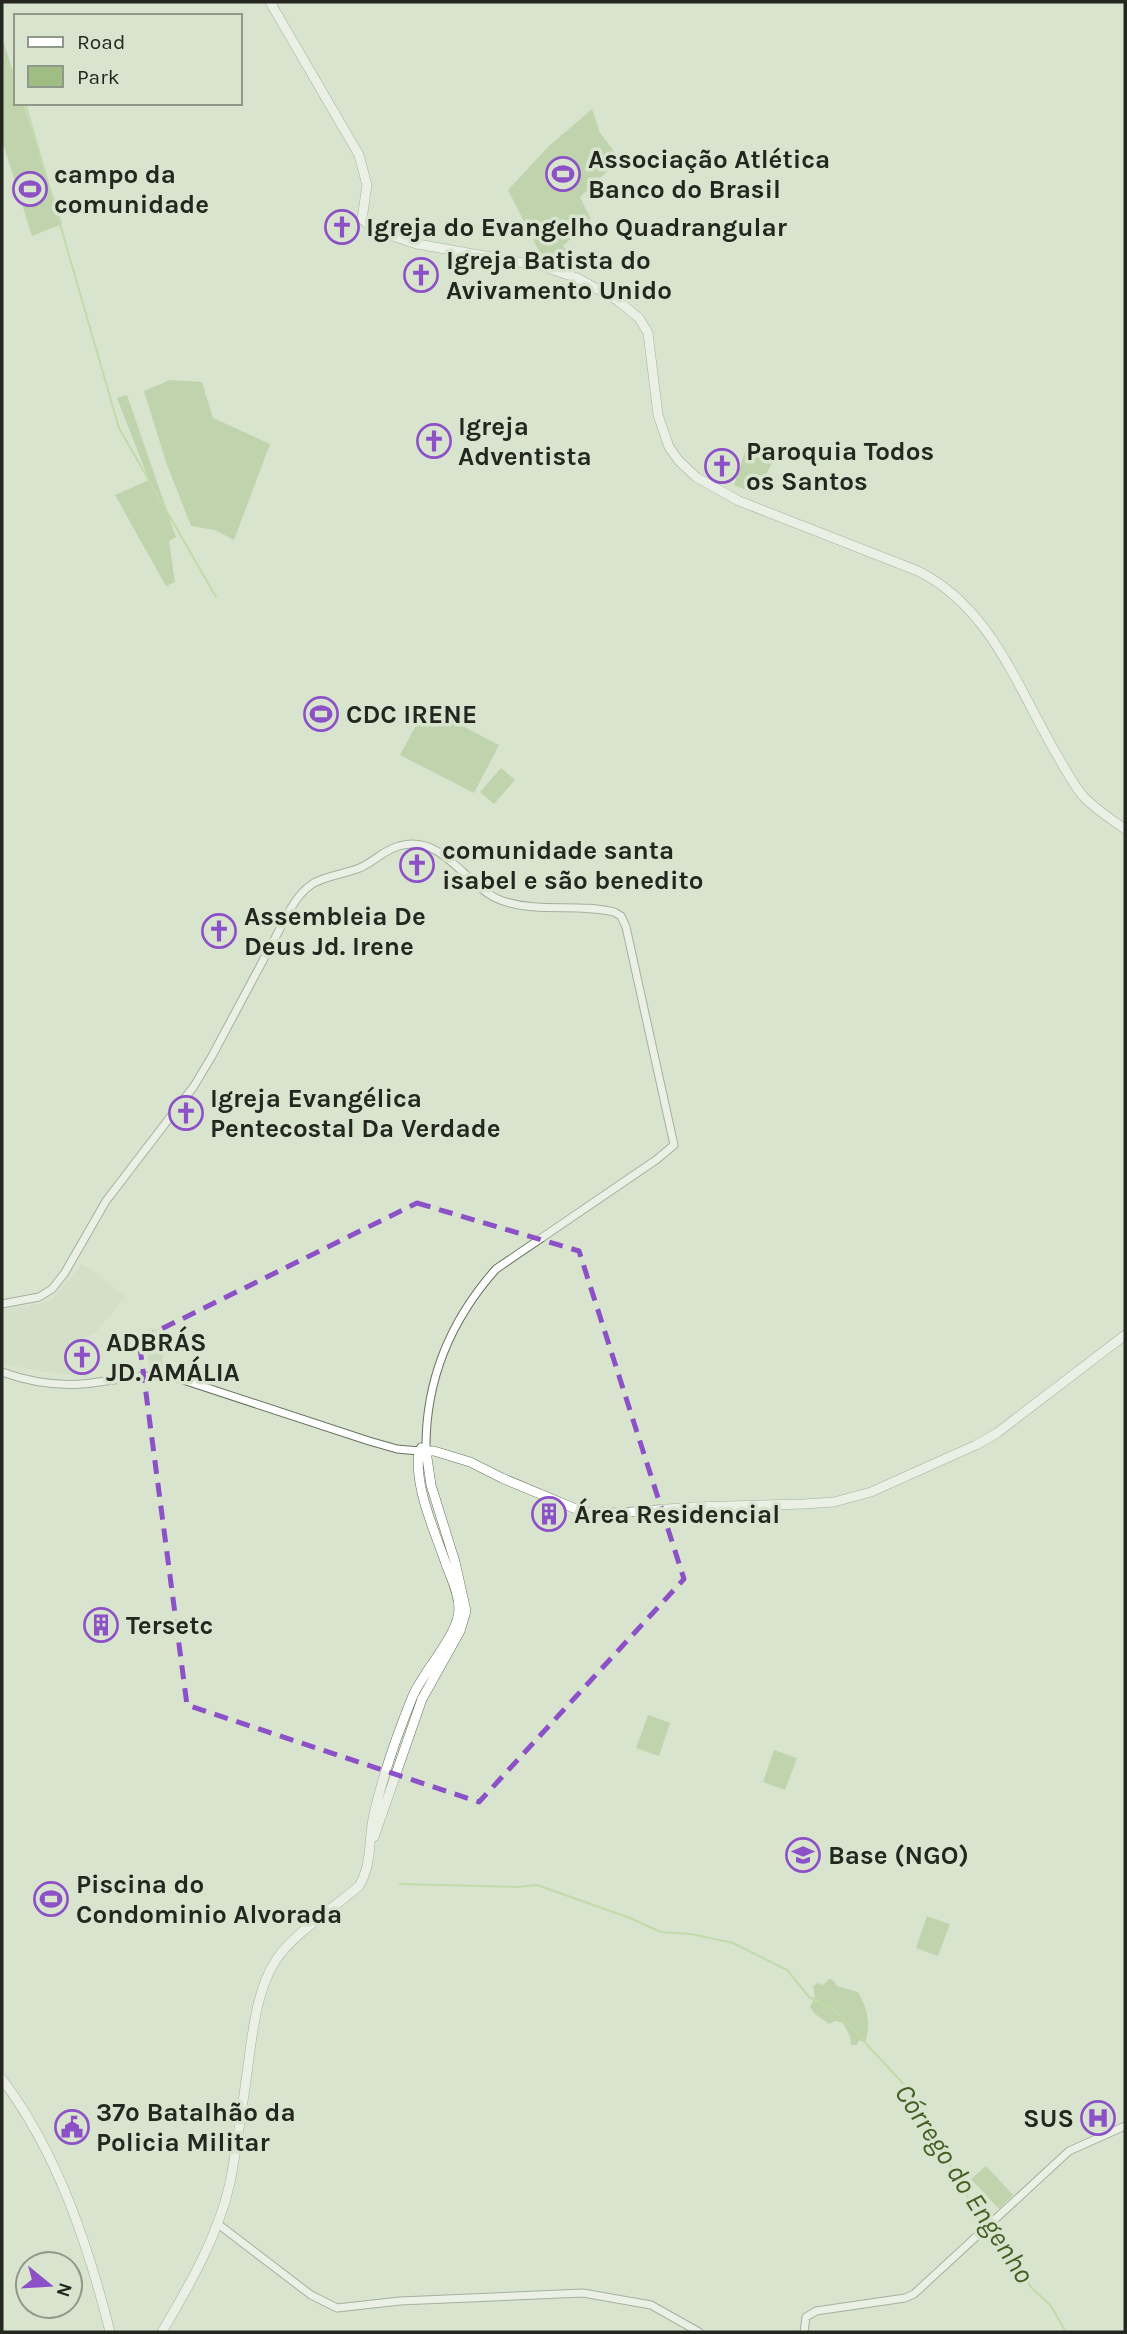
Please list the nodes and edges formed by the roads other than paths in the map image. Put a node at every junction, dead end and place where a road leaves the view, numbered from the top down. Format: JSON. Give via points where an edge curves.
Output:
{"nodes":[{"id":1,"x":270,"y":2,"type":"edge"},
{"id":2,"x":1125,"y":829,"type":"edge"},
{"id":3,"x":2,"y":1304,"type":"edge"},
{"id":4,"x":1125,"y":1335,"type":"edge"},
{"id":5,"x":2,"y":1373,"type":"edge"},
{"id":6,"x":422,"y":1451,"type":"junction"},
{"id":7,"x":2,"y":2079,"type":"edge"},
{"id":8,"x":1125,"y":2126,"type":"edge"},
{"id":9,"x":218,"y":2224,"type":"junction"},
{"id":10,"x":110,"y":2332,"type":"edge"},
{"id":11,"x":162,"y":2332,"type":"edge"},
{"id":12,"x":698,"y":2332,"type":"edge"},
{"id":13,"x":804,"y":2332,"type":"edge"}],
"edges":[{"from":1,"to":2,"type":"main road","via":[[352,140],[367,185],[362,219],[381,233],[417,244],[542,266],[577,278],[617,300],[648,333],[662,429],[674,454],[696,477],[763,512],[938,581],[982,622],[1080,792]]},
{"from":3,"to":6,"type":"street","via":[[38,1297],[64,1274],[106,1201],[206,1066],[301,891],[309,884],[366,865],[399,846],[413,845],[444,856],[504,902],[610,911],[621,916],[626,927],[674,1145],[496,1269],[440,1356]]},
{"from":4,"to":6,"type":"main road","via":[[986,1439],[872,1492],[834,1502],[587,1512],[470,1462]]},
{"from":5,"to":6,"type":"street","via":[[68,1384],[143,1375],[174,1377],[369,1441]]},
{"from":6,"to":9,"type":"main road","via":[[418,1466],[426,1505],[456,1590],[458,1617],[414,1693],[376,1806],[367,1869],[359,1886],[290,1943],[269,1973],[253,2029],[229,2183]]},
{"from":7,"to":10,"type":"main road","via":[[30,2120],[59,2180],[93,2269]]},
{"from":8,"to":13,"type":"street","via":[[1069,2151],[914,2294],[816,2311],[806,2317]]},
{"from":9,"to":11,"type":"main road"},
{"from":9,"to":12,"type":"street","via":[[311,2295],[337,2308],[400,2301],[592,2294],[651,2305]]}]}
